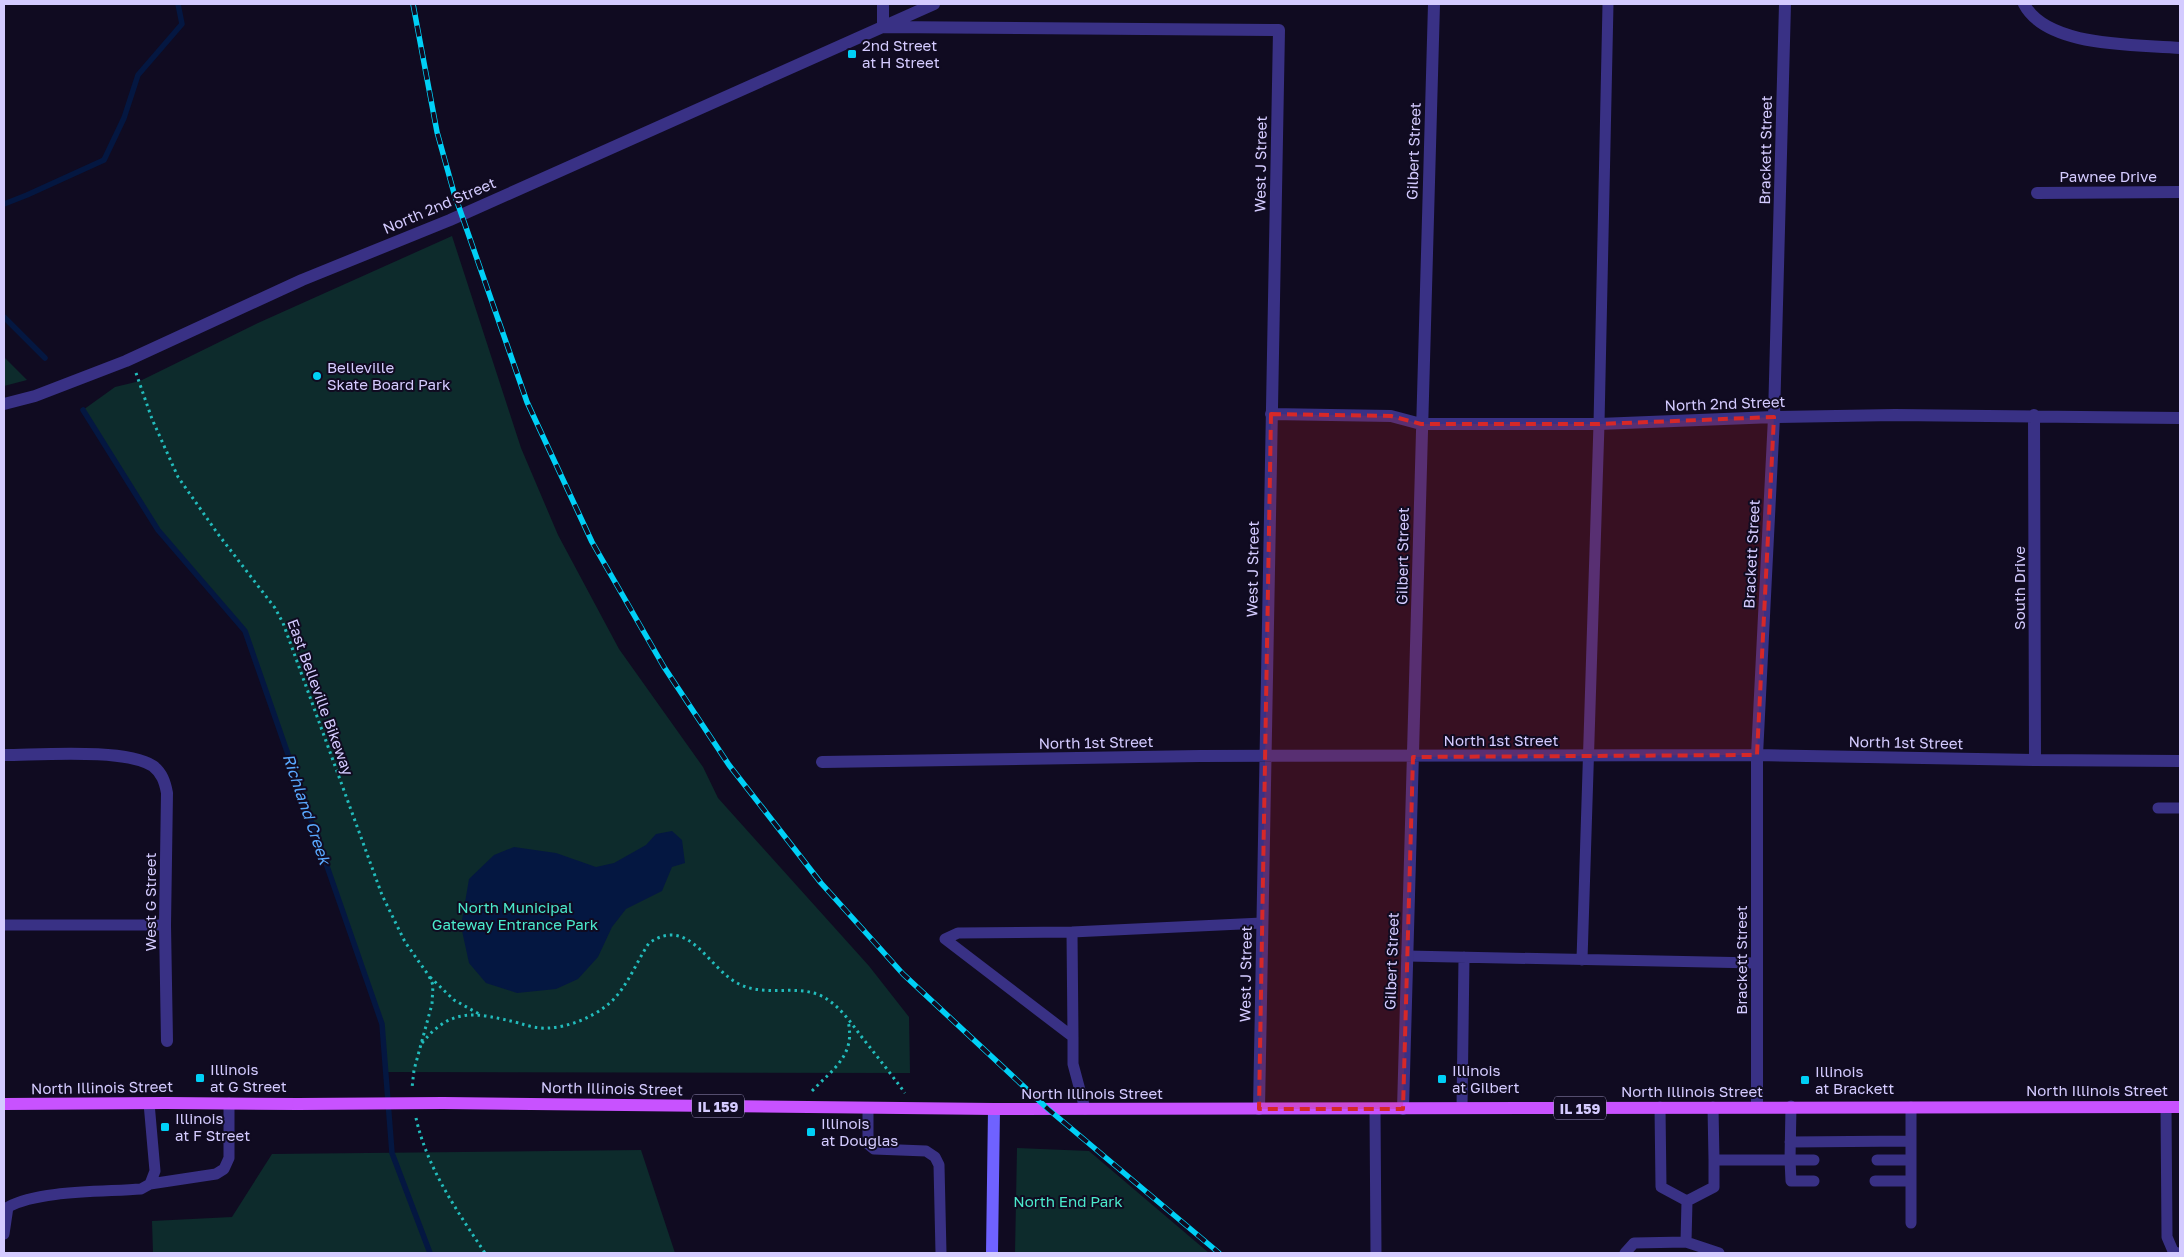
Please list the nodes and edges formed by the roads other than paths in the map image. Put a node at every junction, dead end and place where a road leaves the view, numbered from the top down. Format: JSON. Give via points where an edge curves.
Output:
{"nodes":[{"id":1,"x":883,"y":4,"type":"edge"},
{"id":2,"x":934,"y":4,"type":"edge"},
{"id":3,"x":1434,"y":4,"type":"edge"},
{"id":4,"x":1608,"y":4,"type":"edge"},
{"id":5,"x":1785,"y":4,"type":"edge"},
{"id":6,"x":2024,"y":4,"type":"edge"},
{"id":7,"x":883,"y":26,"type":"junction"},
{"id":8,"x":2180,"y":48,"type":"edge"},
{"id":9,"x":2180,"y":192,"type":"edge"},
{"id":10,"x":2037,"y":193,"type":"dead end"},
{"id":11,"x":4,"y":404,"type":"edge"},
{"id":12,"x":1271,"y":414,"type":"junction"},
{"id":13,"x":2034,"y":416,"type":"junction"},
{"id":14,"x":1774,"y":417,"type":"junction"},
{"id":15,"x":2180,"y":418,"type":"edge"},
{"id":16,"x":1422,"y":424,"type":"junction"},
{"id":17,"x":1599,"y":424,"type":"junction"},
{"id":18,"x":4,"y":755,"type":"edge"},
{"id":19,"x":1757,"y":755,"type":"junction"},
{"id":20,"x":1265,"y":756,"type":"junction"},
{"id":21,"x":1587,"y":756,"type":"junction"},
{"id":22,"x":1413,"y":757,"type":"junction"},
{"id":23,"x":2035,"y":760,"type":"junction"},
{"id":24,"x":2180,"y":760,"type":"edge"},
{"id":25,"x":822,"y":762,"type":"dead end"},
{"id":26,"x":2158,"y":808,"type":"dead end"},
{"id":27,"x":2180,"y":808,"type":"edge"},
{"id":28,"x":1262,"y":922,"type":"junction"},
{"id":29,"x":4,"y":925,"type":"edge"},
{"id":30,"x":165,"y":925,"type":"junction"},
{"id":31,"x":1072,"y":932,"type":"junction"},
{"id":32,"x":1407,"y":956,"type":"junction"},
{"id":33,"x":1464,"y":957,"type":"junction"},
{"id":34,"x":1582,"y":960,"type":"junction"},
{"id":35,"x":1757,"y":963,"type":"junction"},
{"id":36,"x":1073,"y":1037,"type":"junction"},
{"id":37,"x":167,"y":1041,"type":"dead end"},
{"id":38,"x":149,"y":1103,"type":"junction"},
{"id":39,"x":229,"y":1103,"type":"junction"},
{"id":40,"x":4,"y":1104,"type":"edge"},
{"id":41,"x":1791,"y":1106,"type":"junction"},
{"id":42,"x":1660,"y":1107,"type":"junction"},
{"id":43,"x":1713,"y":1107,"type":"junction"},
{"id":44,"x":1757,"y":1107,"type":"junction"},
{"id":45,"x":1911,"y":1107,"type":"junction"},
{"id":46,"x":2166,"y":1107,"type":"junction"},
{"id":47,"x":2180,"y":1107,"type":"edge"},
{"id":48,"x":868,"y":1108,"type":"junction"},
{"id":49,"x":1462,"y":1108,"type":"junction"},
{"id":50,"x":994,"y":1109,"type":"junction"},
{"id":51,"x":1085,"y":1109,"type":"junction"},
{"id":52,"x":1259,"y":1109,"type":"junction"},
{"id":53,"x":1375,"y":1109,"type":"junction"},
{"id":54,"x":1403,"y":1109,"type":"junction"},
{"id":55,"x":1790,"y":1142,"type":"junction"},
{"id":56,"x":1911,"y":1142,"type":"junction"},
{"id":57,"x":1714,"y":1160,"type":"junction"},
{"id":58,"x":1790,"y":1160,"type":"junction"},
{"id":59,"x":1814,"y":1160,"type":"dead end"},
{"id":60,"x":1876,"y":1160,"type":"dead end"},
{"id":61,"x":1911,"y":1160,"type":"junction"},
{"id":62,"x":1814,"y":1181,"type":"dead end"},
{"id":63,"x":1874,"y":1182,"type":"dead end"},
{"id":64,"x":1911,"y":1182,"type":"junction"},
{"id":65,"x":150,"y":1184,"type":"junction"},
{"id":66,"x":1687,"y":1201,"type":"junction"},
{"id":67,"x":1911,"y":1223,"type":"dead end"},
{"id":68,"x":4,"y":1234,"type":"edge"},
{"id":69,"x":1686,"y":1242,"type":"junction"},
{"id":70,"x":941,"y":1253,"type":"edge"},
{"id":71,"x":992,"y":1253,"type":"edge"},
{"id":72,"x":1376,"y":1253,"type":"edge"},
{"id":73,"x":1625,"y":1253,"type":"edge"},
{"id":74,"x":1720,"y":1253,"type":"edge"},
{"id":75,"x":2178,"y":1253,"type":"edge"}],
"edges":[{"from":1,"to":7,"type":"street"},
{"from":2,"to":7,"type":"street","name":"North 2nd Street"},
{"from":3,"to":16,"type":"street","name":"Gilbert Street"},
{"from":4,"to":17,"type":"lane"},
{"from":5,"to":14,"type":"street","name":"Brackett Street"},
{"from":6,"to":8,"type":"street","via":[[2044,26],[2077,39]]},
{"from":7,"to":11,"type":"street","name":"North 2nd Street","via":[[450,220],[302,280],[126,361],[35,396]]},
{"from":7,"to":12,"type":"street","name":"West J Street","via":[[1279,30]]},
{"from":9,"to":10,"type":"street","name":"Pawnee Drive"},
{"from":12,"to":16,"type":"street","name":"North 2nd Street","via":[[1391,416]]},
{"from":12,"to":20,"type":"street","name":"West J Street"},
{"from":13,"to":14,"type":"street","name":"North 2nd Street"},
{"from":13,"to":15,"type":"street","name":"North 2nd Street"},
{"from":13,"to":23,"type":"street","name":"South Drive"},
{"from":14,"to":17,"type":"street","name":"North 2nd Street"},
{"from":14,"to":19,"type":"street","name":"Brackett Street"},
{"from":16,"to":17,"type":"street","name":"North 2nd Street"},
{"from":16,"to":22,"type":"street","name":"Gilbert Street"},
{"from":17,"to":21,"type":"lane"},
{"from":18,"to":30,"type":"street","name":"West G Street","via":[[112,755],[135,758],[154,767],[163,777],[167,792]]},
{"from":19,"to":21,"type":"street","name":"North 1st Street"},
{"from":19,"to":23,"type":"street","name":"North 1st Street"},
{"from":19,"to":35,"type":"street","name":"Brackett Street"},
{"from":20,"to":22,"type":"street","name":"North 1st Street"},
{"from":20,"to":25,"type":"street","name":"North 1st Street"},
{"from":20,"to":28,"type":"street","name":"West J Street"},
{"from":21,"to":22,"type":"street","name":"North 1st Street"},
{"from":21,"to":34,"type":"lane"},
{"from":22,"to":32,"type":"street","name":"Gilbert Street"},
{"from":23,"to":24,"type":"street","name":"North 1st Street"},
{"from":26,"to":27,"type":"lane"},
{"from":28,"to":31,"type":"lane"},
{"from":28,"to":52,"type":"street","name":"West J Street"},
{"from":29,"to":30,"type":"lane"},
{"from":30,"to":37,"type":"street","name":"West G Street"},
{"from":31,"to":36,"type":"lane"},
{"from":31,"to":36,"type":"lane","via":[[958,933],[946,939]]},
{"from":32,"to":33,"type":"lane"},
{"from":32,"to":54,"type":"street","name":"Gilbert Street"},
{"from":33,"to":34,"type":"lane"},
{"from":33,"to":49,"type":"lane"},
{"from":34,"to":35,"type":"lane"},
{"from":35,"to":44,"type":"street","name":"Brackett Street"},
{"from":36,"to":51,"type":"lane","via":[[1074,1064]]},
{"from":38,"to":39,"type":"main road","name":"North Illinois Street","number":"IL 159"},
{"from":38,"to":40,"type":"main road","name":"North Illinois Street","number":"IL 159"},
{"from":38,"to":65,"type":"lane","via":[[155,1171]]},
{"from":39,"to":48,"type":"main road","name":"North Illinois Street","number":"IL 159","bridge":true,"via":[[443,1102]]},
{"from":39,"to":65,"type":"lane","via":[[229,1158],[224,1168],[216,1174]]},
{"from":41,"to":44,"type":"main road","name":"North Illinois Street","number":"IL 159"},
{"from":41,"to":45,"type":"main road","name":"North Illinois Street","number":"IL 159"},
{"from":41,"to":55,"type":"lane"},
{"from":42,"to":43,"type":"main road","name":"North Illinois Street","number":"IL 159"},
{"from":42,"to":49,"type":"main road","name":"North Illinois Street","number":"IL 159"},
{"from":42,"to":66,"type":"lane","via":[[1661,1187]]},
{"from":43,"to":44,"type":"main road","name":"North Illinois Street","number":"IL 159"},
{"from":43,"to":57,"type":"lane"},
{"from":45,"to":46,"type":"main road","name":"North Illinois Street","number":"IL 159"},
{"from":45,"to":56,"type":"lane"},
{"from":46,"to":47,"type":"main road","name":"North Illinois Street","number":"IL 159"},
{"from":46,"to":75,"type":"lane","via":[[2167,1237],[2173,1251]]},
{"from":48,"to":50,"type":"main road","name":"North Illinois Street","number":"IL 159"},
{"from":48,"to":70,"type":"lane","via":[[868,1144],[874,1149],[926,1151],[935,1157],[939,1166]]},
{"from":49,"to":54,"type":"main road","name":"North Illinois Street","number":"IL 159"},
{"from":50,"to":51,"type":"main road","name":"North Illinois Street","number":"IL 159"},
{"from":50,"to":71,"type":"street"},
{"from":51,"to":52,"type":"main road","name":"North Illinois Street","number":"IL 159"},
{"from":52,"to":53,"type":"main road","name":"North Illinois Street","number":"IL 159"},
{"from":53,"to":54,"type":"main road","name":"North Illinois Street","number":"IL 159"},
{"from":53,"to":72,"type":"lane"},
{"from":55,"to":56,"type":"lane"},
{"from":55,"to":58,"type":"lane"},
{"from":56,"to":61,"type":"lane"},
{"from":57,"to":58,"type":"lane"},
{"from":57,"to":66,"type":"lane","via":[[1714,1187]]},
{"from":58,"to":59,"type":"lane"},
{"from":58,"to":62,"type":"lane","via":[[1790,1181]]},
{"from":60,"to":61,"type":"lane"},
{"from":61,"to":64,"type":"lane"},
{"from":63,"to":64,"type":"lane"},
{"from":64,"to":67,"type":"lane"},
{"from":65,"to":68,"type":"lane","via":[[141,1189],[21,1200],[8,1207]]},
{"from":66,"to":69,"type":"lane"},
{"from":69,"to":73,"type":"lane","via":[[1634,1243]]},
{"from":69,"to":74,"type":"lane"}]}
